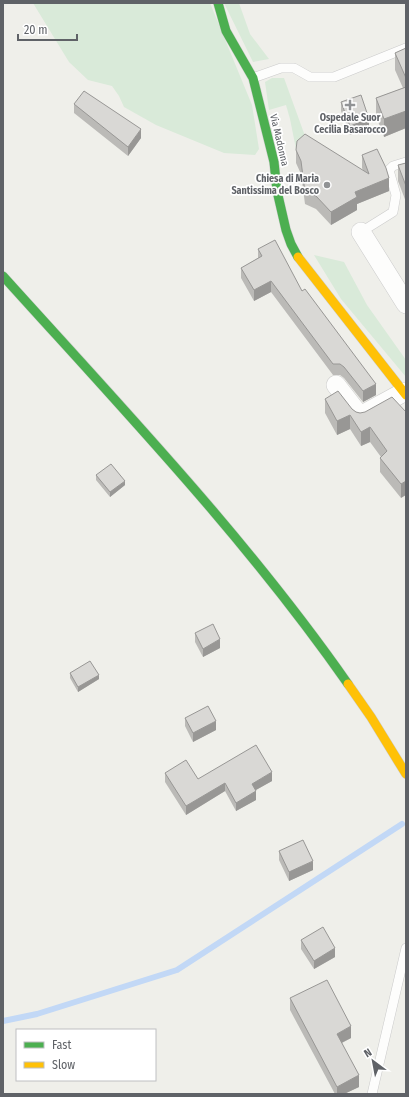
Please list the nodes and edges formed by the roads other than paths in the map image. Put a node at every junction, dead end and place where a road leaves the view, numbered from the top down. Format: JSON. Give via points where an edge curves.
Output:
{"nodes":[{"id":1,"x":218,"y":3,"type":"edge"},
{"id":2,"x":406,"y":48,"type":"edge"},
{"id":3,"x":253,"y":78,"type":"junction"},
{"id":4,"x":406,"y":162,"type":"edge"},
{"id":5,"x":361,"y":232,"type":"joint"},
{"id":6,"x":3,"y":276,"type":"edge"},
{"id":7,"x":406,"y":304,"type":"edge"},
{"id":8,"x":336,"y":385,"type":"dead end"},
{"id":9,"x":405,"y":393,"type":"edge"},
{"id":10,"x":406,"y":774,"type":"edge"},
{"id":11,"x":406,"y":948,"type":"edge"},
{"id":12,"x":372,"y":1094,"type":"edge"}],
"edges":[{"from":1,"to":3,"type":"street","name":"Via Madonna","via":[[226,31]]},
{"from":2,"to":3,"type":"lane","via":[[334,77],[310,77],[294,68],[281,68]]},
{"from":3,"to":9,"type":"street","name":"Via Madonna","via":[[291,244],[301,262]]},
{"from":4,"to":5,"type":"lane","via":[[389,170],[396,195],[393,212]]},
{"from":5,"to":7,"type":"street"},
{"from":6,"to":10,"type":"street","via":[[215,513],[318,640]]},
{"from":8,"to":9,"type":"street","via":[[360,416]]},
{"from":11,"to":12,"type":"lane"}]}
